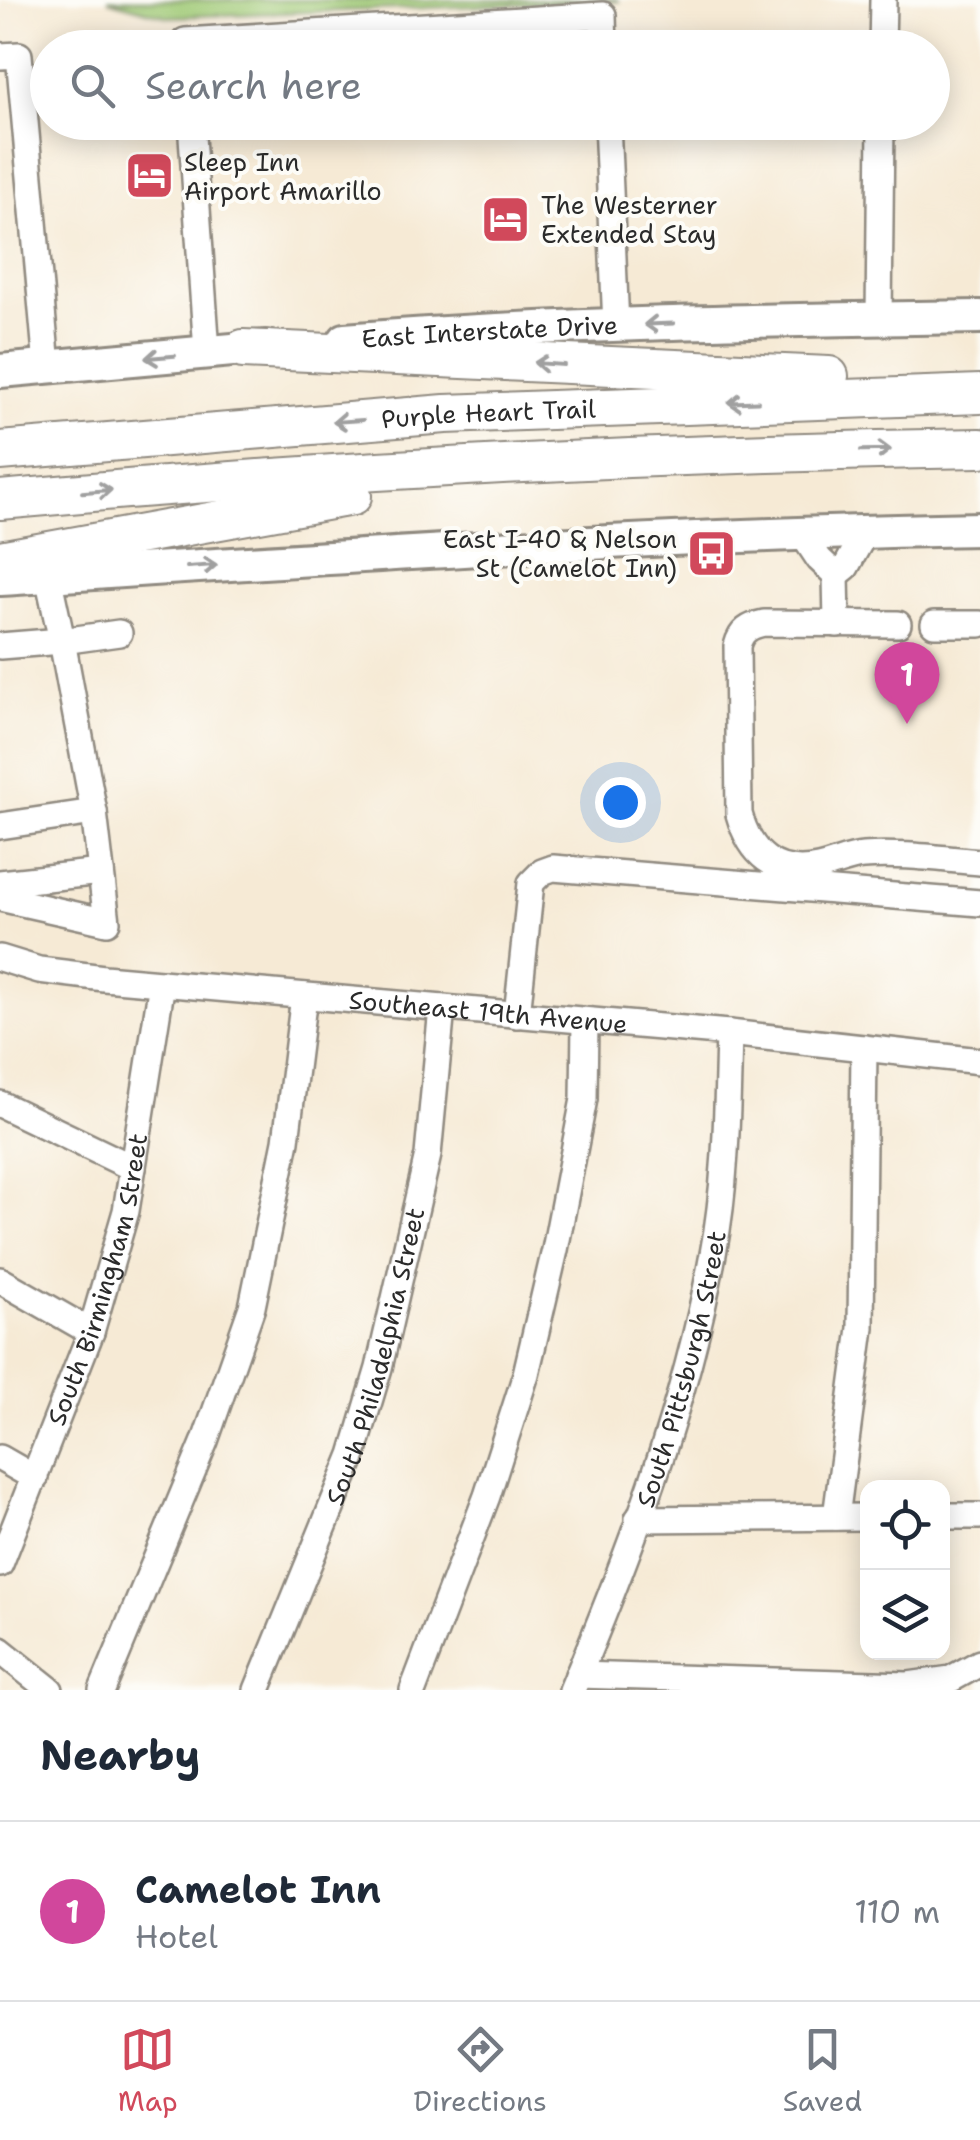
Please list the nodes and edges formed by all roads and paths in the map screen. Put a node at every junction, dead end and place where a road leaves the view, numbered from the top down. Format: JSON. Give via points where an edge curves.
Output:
{"nodes":[{"id":1,"x":882,"y":0,"type":"edge"},
{"id":2,"x":369,"y":30,"type":"edge"},
{"id":3,"x":603,"y":30,"type":"edge"},
{"id":4,"x":882,"y":30,"type":"edge"},
{"id":5,"x":0,"y":56,"type":"edge"},
{"id":6,"x":194,"y":140,"type":"edge"},
{"id":7,"x":608,"y":140,"type":"edge"},
{"id":8,"x":881,"y":140,"type":"edge"},
{"id":9,"x":980,"y":316,"type":"edge"},
{"id":10,"x":880,"y":318,"type":"junction"},
{"id":11,"x":616,"y":326,"type":"junction"},
{"id":12,"x":225,"y":351,"type":"junction"},
{"id":13,"x":47,"y":366,"type":"junction"},
{"id":14,"x":0,"y":371,"type":"edge"},
{"id":15,"x":924,"y":394,"type":"junction"},
{"id":16,"x":980,"y":394,"type":"edge"},
{"id":17,"x":980,"y":448,"type":"edge"},
{"id":18,"x":0,"y":451,"type":"edge"},
{"id":19,"x":725,"y":453,"type":"junction"},
{"id":20,"x":0,"y":500,"type":"edge"},
{"id":21,"x":980,"y":529,"type":"edge"},
{"id":22,"x":866,"y":531,"type":"junction"},
{"id":23,"x":802,"y":532,"type":"junction"},
{"id":24,"x":0,"y":560,"type":"edge"},
{"id":25,"x":836,"y":575,"type":"junction"},
{"id":26,"x":48,"y":576,"type":"junction"},
{"id":27,"x":0,"y":580,"type":"edge"},
{"id":28,"x":837,"y":624,"type":"junction"},
{"id":29,"x":898,"y":624,"type":"dead end"},
{"id":30,"x":934,"y":624,"type":"dead end"},
{"id":31,"x":980,"y":624,"type":"edge"},
{"id":32,"x":119,"y":633,"type":"dead end"},
{"id":33,"x":1,"y":639,"type":"edge"},
{"id":34,"x":62,"y":641,"type":"junction"},
{"id":35,"x":94,"y":812,"type":"junction"},
{"id":36,"x":0,"y":826,"type":"edge"},
{"id":37,"x":980,"y":862,"type":"edge"},
{"id":38,"x":102,"y":872,"type":"junction"},
{"id":39,"x":0,"y":883,"type":"edge"},
{"id":40,"x":0,"y":898,"type":"edge"},
{"id":41,"x":980,"y":904,"type":"edge"},
{"id":42,"x":0,"y":958,"type":"edge"},
{"id":43,"x":162,"y":983,"type":"junction"},
{"id":44,"x":304,"y":996,"type":"junction"},
{"id":45,"x":442,"y":1008,"type":"junction"},
{"id":46,"x":517,"y":1015,"type":"junction"},
{"id":47,"x":584,"y":1020,"type":"junction"},
{"id":48,"x":729,"y":1033,"type":"junction"},
{"id":49,"x":864,"y":1048,"type":"junction"},
{"id":50,"x":980,"y":1061,"type":"edge"},
{"id":51,"x":0,"y":1104,"type":"edge"},
{"id":52,"x":133,"y":1168,"type":"junction"},
{"id":53,"x":0,"y":1280,"type":"edge"},
{"id":54,"x":91,"y":1332,"type":"junction"},
{"id":55,"x":0,"y":1458,"type":"edge"},
{"id":56,"x":35,"y":1478,"type":"junction"},
{"id":57,"x":950,"y":1516,"type":"edge"},
{"id":58,"x":980,"y":1516,"type":"edge"},
{"id":59,"x":836,"y":1517,"type":"junction"},
{"id":60,"x":860,"y":1517,"type":"edge"},
{"id":61,"x":638,"y":1519,"type":"junction"},
{"id":62,"x":0,"y":1564,"type":"edge"},
{"id":63,"x":0,"y":1650,"type":"edge"},
{"id":64,"x":980,"y":1663,"type":"edge"},
{"id":65,"x":575,"y":1683,"type":"edge"},
{"id":66,"x":50,"y":1690,"type":"edge"},
{"id":67,"x":102,"y":1690,"type":"edge"},
{"id":68,"x":257,"y":1690,"type":"edge"},
{"id":69,"x":414,"y":1690,"type":"edge"}],
"edges":[{"from":1,"to":4,"type":"street"},
{"from":2,"to":3,"type":"street","via":[[603,16]]},
{"from":5,"to":13,"type":"street","via":[[20,55]]},
{"from":6,"to":12,"type":"street"},
{"from":7,"to":11,"type":"street"},
{"from":8,"to":10,"type":"street"},
{"from":9,"to":10,"type":"main road","name":"East Interstate Drive"},
{"from":10,"to":11,"type":"main road","name":"East Interstate Drive","one_way":true},
{"from":11,"to":12,"type":"main road","name":"East Interstate Drive","via":[[441,332]]},
{"from":12,"to":13,"type":"main road","name":"East Interstate Drive","one_way":true},
{"from":15,"to":12,"type":"highway","one_way":true,"via":[[855,377]]},
{"from":13,"to":14,"type":"main road","name":"East Interstate Drive"},
{"from":15,"to":16,"type":"highway","name":"Purple Heart Trail"},
{"from":15,"to":18,"type":"highway","name":"Purple Heart Trail","one_way":true,"via":[[445,414]]},
{"from":19,"to":17,"type":"highway","one_way":true},
{"from":20,"to":19,"type":"highway","one_way":true,"via":[[200,482]]},
{"from":19,"to":24,"type":"highway","via":[[669,470],[478,481],[312,501]]},
{"from":21,"to":22,"type":"main road"},
{"from":22,"to":23,"type":"main road"},
{"from":22,"to":25,"type":"street"},
{"from":23,"to":25,"type":"street"},
{"from":26,"to":23,"type":"main road","one_way":true},
{"from":25,"to":28,"type":"street"},
{"from":26,"to":27,"type":"main road"},
{"from":26,"to":34,"type":"street"},
{"from":28,"to":29,"type":"street"},
{"from":28,"to":37,"type":"street","via":[[764,623],[740,636],[744,832],[760,858],[778,866],[813,869],[861,856]]},
{"from":30,"to":31,"type":"street"},
{"from":32,"to":34,"type":"street"},
{"from":33,"to":34,"type":"street"},
{"from":34,"to":35,"type":"street"},
{"from":35,"to":36,"type":"street"},
{"from":35,"to":38,"type":"street"},
{"from":38,"to":39,"type":"street"},
{"from":38,"to":40,"type":"street","via":[[107,922]]},
{"from":41,"to":46,"type":"street","via":[[552,868],[531,884]]},
{"from":42,"to":43,"type":"street","name":"Southeast 19th Avenue","via":[[39,970]]},
{"from":43,"to":44,"type":"street","name":"Southeast 19th Avenue"},
{"from":43,"to":52,"type":"street","name":"South Birmingham Street"},
{"from":44,"to":45,"type":"street","name":"Southeast 19th Avenue"},
{"from":44,"to":67,"type":"street","via":[[286,1141],[252,1307],[206,1441]]},
{"from":45,"to":46,"type":"street","name":"Southeast 19th Avenue"},
{"from":45,"to":68,"type":"street","name":"South Philadelphia Street","via":[[428,1155],[379,1368],[353,1455]]},
{"from":46,"to":47,"type":"street","name":"Southeast 19th Avenue"},
{"from":47,"to":48,"type":"street","name":"Southeast 19th Avenue"},
{"from":47,"to":69,"type":"street","via":[[584,1099],[526,1374]]},
{"from":48,"to":49,"type":"street","name":"Southeast 19th Avenue"},
{"from":48,"to":61,"type":"street","name":"South Pittsburgh Street","via":[[726,1159],[714,1252],[670,1432]]},
{"from":49,"to":50,"type":"street","name":"Southeast 19th Avenue"},
{"from":49,"to":59,"type":"street","via":[[861,1328]]},
{"from":51,"to":52,"type":"street"},
{"from":52,"to":54,"type":"street","name":"South Birmingham Street"},
{"from":53,"to":54,"type":"street"},
{"from":54,"to":56,"type":"street","name":"South Birmingham Street"},
{"from":55,"to":56,"type":"street"},
{"from":56,"to":62,"type":"street","name":"South Birmingham Street"},
{"from":57,"to":58,"type":"street"},
{"from":59,"to":60,"type":"street"},
{"from":59,"to":61,"type":"street"},
{"from":61,"to":65,"type":"street","name":"South Pittsburgh Street"},
{"from":63,"to":66,"type":"street"},
{"from":64,"to":65,"type":"street","via":[[951,1678],[908,1686]]}]}
